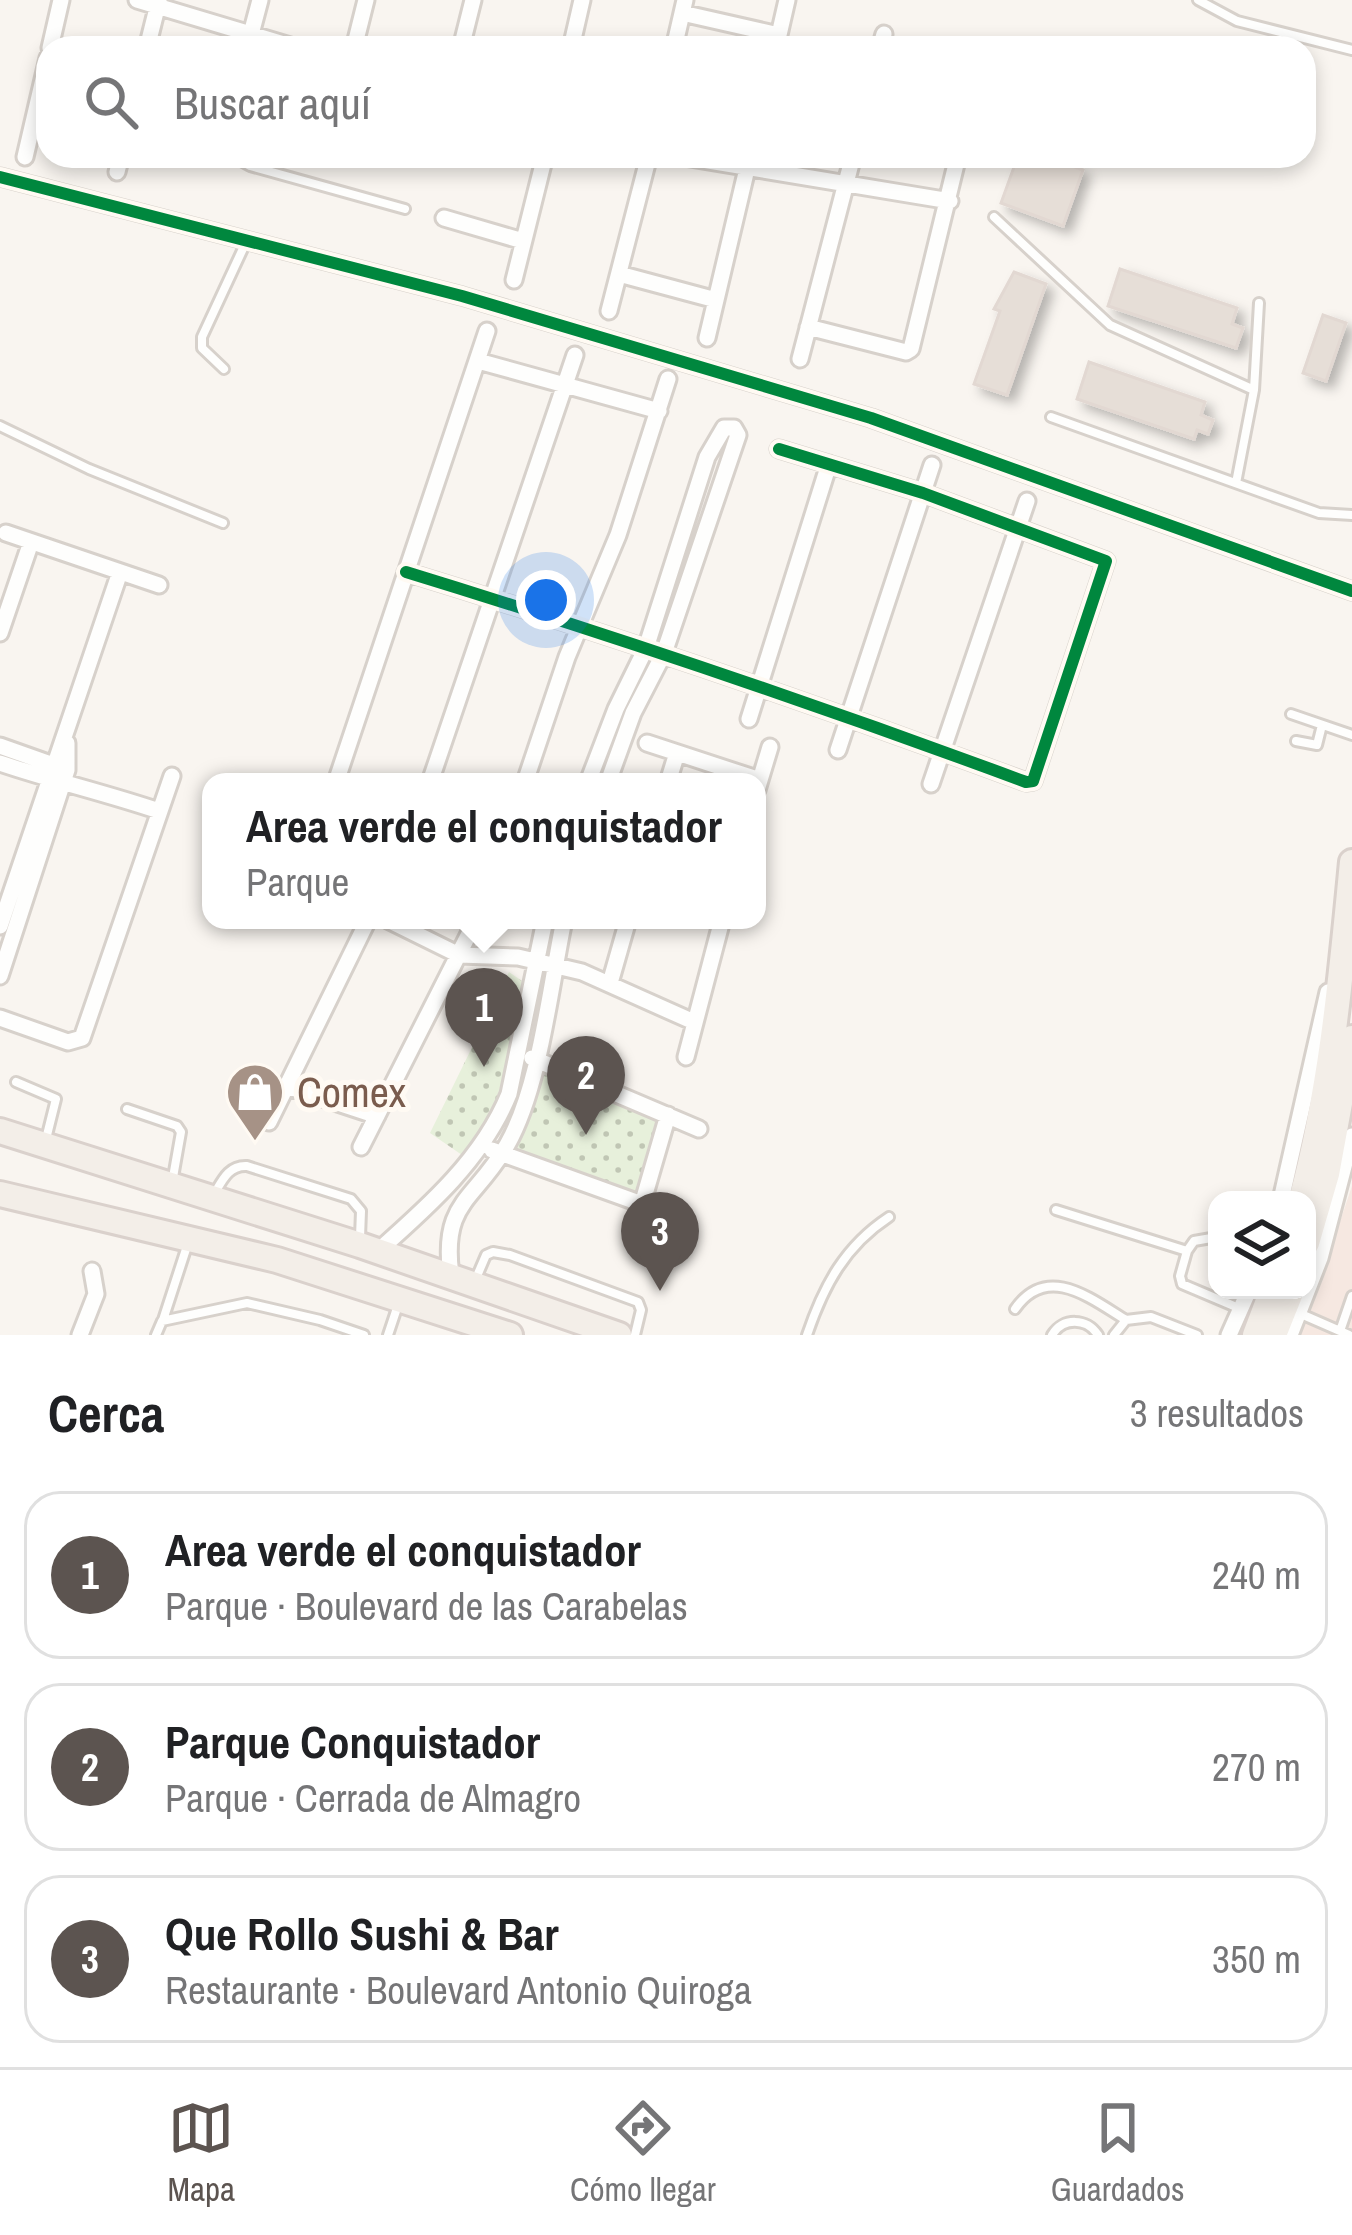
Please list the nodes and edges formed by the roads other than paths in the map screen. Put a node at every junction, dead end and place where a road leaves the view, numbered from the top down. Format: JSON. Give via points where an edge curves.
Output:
{"nodes":[{"id":1,"x":61,"y":0,"type":"edge"},
{"id":2,"x":137,"y":0,"type":"edge"},
{"id":3,"x":260,"y":0,"type":"edge"},
{"id":4,"x":366,"y":0,"type":"edge"},
{"id":5,"x":473,"y":0,"type":"edge"},
{"id":6,"x":582,"y":0,"type":"edge"},
{"id":7,"x":787,"y":0,"type":"edge"},
{"id":8,"x":1198,"y":0,"type":"edge"},
{"id":9,"x":158,"y":3,"type":"edge"},
{"id":10,"x":683,"y":6,"type":"edge"},
{"id":11,"x":53,"y":36,"type":"edge"},
{"id":12,"x":150,"y":36,"type":"edge"},
{"id":13,"x":237,"y":36,"type":"edge"},
{"id":14,"x":250,"y":36,"type":"edge"},
{"id":15,"x":357,"y":36,"type":"edge"},
{"id":16,"x":464,"y":36,"type":"edge"},
{"id":17,"x":574,"y":36,"type":"edge"},
{"id":18,"x":677,"y":36,"type":"edge"},
{"id":19,"x":761,"y":36,"type":"edge"},
{"id":20,"x":778,"y":36,"type":"edge"},
{"id":21,"x":1296,"y":36,"type":"edge"},
{"id":22,"x":1316,"y":41,"type":"edge"},
{"id":23,"x":1352,"y":50,"type":"edge"},
{"id":24,"x":36,"y":132,"type":"edge"},
{"id":25,"x":25,"y":158,"type":"dead end"},
{"id":26,"x":257,"y":168,"type":"edge"},
{"id":27,"x":542,"y":168,"type":"edge"},
{"id":28,"x":646,"y":168,"type":"edge"},
{"id":29,"x":747,"y":168,"type":"edge"},
{"id":30,"x":777,"y":168,"type":"edge"},
{"id":31,"x":851,"y":168,"type":"edge"},
{"id":32,"x":956,"y":168,"type":"edge"},
{"id":33,"x":0,"y":177,"type":"edge"},
{"id":34,"x":848,"y":183,"type":"junction"},
{"id":35,"x":950,"y":201,"type":"junction"},
{"id":36,"x":405,"y":208,"type":"dead end"},
{"id":37,"x":994,"y":217,"type":"dead end"},
{"id":38,"x":443,"y":218,"type":"dead end"},
{"id":39,"x":248,"y":238,"type":"junction"},
{"id":40,"x":524,"y":241,"type":"junction"},
{"id":41,"x":619,"y":274,"type":"junction"},
{"id":42,"x":514,"y":280,"type":"dead end"},
{"id":43,"x":716,"y":300,"type":"junction"},
{"id":44,"x":1258,"y":303,"type":"dead end"},
{"id":45,"x":609,"y":310,"type":"dead end"},
{"id":46,"x":808,"y":328,"type":"junction"},
{"id":47,"x":487,"y":332,"type":"dead end"},
{"id":48,"x":707,"y":338,"type":"dead end"},
{"id":49,"x":575,"y":355,"type":"dead end"},
{"id":50,"x":800,"y":358,"type":"dead end"},
{"id":51,"x":478,"y":361,"type":"junction"},
{"id":52,"x":224,"y":369,"type":"dead end"},
{"id":53,"x":668,"y":380,"type":"dead end"},
{"id":54,"x":565,"y":386,"type":"junction"},
{"id":55,"x":1254,"y":390,"type":"junction"},
{"id":56,"x":659,"y":412,"type":"junction"},
{"id":57,"x":1051,"y":417,"type":"dead end"},
{"id":58,"x":0,"y":426,"type":"edge"},
{"id":59,"x":779,"y":449,"type":"dead end"},
{"id":60,"x":829,"y":464,"type":"junction"},
{"id":61,"x":932,"y":465,"type":"dead end"},
{"id":62,"x":1236,"y":483,"type":"junction"},
{"id":63,"x":923,"y":493,"type":"junction"},
{"id":64,"x":1027,"y":501,"type":"dead end"},
{"id":65,"x":1352,"y":515,"type":"edge"},
{"id":66,"x":223,"y":523,"type":"dead end"},
{"id":67,"x":1016,"y":530,"type":"junction"},
{"id":68,"x":6,"y":533,"type":"dead end"},
{"id":69,"x":31,"y":542,"type":"junction"},
{"id":70,"x":120,"y":572,"type":"junction"},
{"id":71,"x":406,"y":572,"type":"junction"},
{"id":72,"x":159,"y":585,"type":"dead end"},
{"id":73,"x":1352,"y":591,"type":"edge"},
{"id":74,"x":492,"y":598,"type":"junction"},
{"id":75,"x":583,"y":625,"type":"junction"},
{"id":76,"x":0,"y":633,"type":"edge"},
{"id":77,"x":646,"y":648,"type":"junction"},
{"id":78,"x":664,"y":653,"type":"junction"},
{"id":79,"x":761,"y":686,"type":"junction"},
{"id":80,"x":1291,"y":714,"type":"dead end"},
{"id":81,"x":849,"y":715,"type":"junction"},
{"id":82,"x":749,"y":719,"type":"dead end"},
{"id":83,"x":1322,"y":725,"type":"junction"},
{"id":84,"x":1352,"y":735,"type":"edge"},
{"id":85,"x":1296,"y":741,"type":"dead end"},
{"id":86,"x":646,"y":743,"type":"dead end"},
{"id":87,"x":0,"y":746,"type":"edge"},
{"id":88,"x":770,"y":747,"type":"dead end"},
{"id":89,"x":838,"y":750,"type":"dead end"},
{"id":90,"x":942,"y":751,"type":"junction"},
{"id":91,"x":676,"y":753,"type":"junction"},
{"id":92,"x":0,"y":763,"type":"edge"},
{"id":93,"x":340,"y":773,"type":"edge"},
{"id":94,"x":433,"y":773,"type":"edge"},
{"id":95,"x":528,"y":773,"type":"edge"},
{"id":96,"x":591,"y":773,"type":"edge"},
{"id":97,"x":611,"y":773,"type":"edge"},
{"id":98,"x":670,"y":773,"type":"edge"},
{"id":99,"x":727,"y":773,"type":"edge"},
{"id":100,"x":762,"y":773,"type":"edge"},
{"id":101,"x":58,"y":775,"type":"junction"},
{"id":102,"x":172,"y":776,"type":"dead end"},
{"id":103,"x":931,"y":784,"type":"dead end"},
{"id":104,"x":159,"y":811,"type":"junction"},
{"id":105,"x":1352,"y":862,"type":"edge"},
{"id":106,"x":0,"y":926,"type":"edge"},
{"id":107,"x":1344,"y":926,"type":"junction"},
{"id":108,"x":364,"y":929,"type":"edge"},
{"id":109,"x":406,"y":929,"type":"edge"},
{"id":110,"x":472,"y":929,"type":"edge"},
{"id":111,"x":545,"y":929,"type":"edge"},
{"id":112,"x":560,"y":929,"type":"edge"},
{"id":113,"x":625,"y":929,"type":"edge"},
{"id":114,"x":720,"y":929,"type":"edge"},
{"id":115,"x":459,"y":955,"type":"junction"},
{"id":116,"x":546,"y":962,"type":"junction"},
{"id":117,"x":0,"y":976,"type":"edge"},
{"id":118,"x":610,"y":983,"type":"junction"},
{"id":119,"x":0,"y":1018,"type":"edge"},
{"id":120,"x":694,"y":1022,"type":"junction"},
{"id":121,"x":1352,"y":1038,"type":"edge"},
{"id":122,"x":517,"y":1054,"type":"junction"},
{"id":123,"x":686,"y":1057,"type":"dead end"},
{"id":124,"x":537,"y":1059,"type":"junction"},
{"id":125,"x":16,"y":1082,"type":"dead end"},
{"id":126,"x":286,"y":1086,"type":"junction"},
{"id":127,"x":127,"y":1109,"type":"dead end"},
{"id":128,"x":668,"y":1115,"type":"junction"},
{"id":129,"x":377,"y":1116,"type":"junction"},
{"id":130,"x":269,"y":1122,"type":"dead end"},
{"id":131,"x":1346,"y":1126,"type":"edge"},
{"id":132,"x":699,"y":1129,"type":"dead end"},
{"id":133,"x":0,"y":1131,"type":"edge"},
{"id":134,"x":44,"y":1145,"type":"junction"},
{"id":135,"x":483,"y":1145,"type":"junction"},
{"id":136,"x":362,"y":1147,"type":"dead end"},
{"id":137,"x":501,"y":1154,"type":"junction"},
{"id":138,"x":171,"y":1184,"type":"junction"},
{"id":139,"x":1283,"y":1191,"type":"edge"},
{"id":140,"x":1302,"y":1191,"type":"edge"},
{"id":141,"x":0,"y":1194,"type":"edge"},
{"id":142,"x":212,"y":1197,"type":"junction"},
{"id":143,"x":642,"y":1204,"type":"junction"},
{"id":144,"x":1056,"y":1210,"type":"dead end"},
{"id":145,"x":1316,"y":1216,"type":"edge"},
{"id":146,"x":889,"y":1217,"type":"dead end"},
{"id":147,"x":634,"y":1232,"type":"dead end"},
{"id":148,"x":190,"y":1238,"type":"junction"},
{"id":149,"x":1208,"y":1239,"type":"edge"},
{"id":150,"x":369,"y":1248,"type":"junction"},
{"id":151,"x":1187,"y":1251,"type":"junction"},
{"id":152,"x":92,"y":1270,"type":"dead end"},
{"id":153,"x":462,"y":1280,"type":"junction"},
{"id":154,"x":1352,"y":1296,"type":"edge"},
{"id":155,"x":400,"y":1298,"type":"junction"},
{"id":156,"x":1245,"y":1299,"type":"edge"},
{"id":157,"x":1269,"y":1299,"type":"edge"},
{"id":158,"x":1296,"y":1301,"type":"edge"},
{"id":159,"x":1016,"y":1309,"type":"dead end"},
{"id":160,"x":1241,"y":1309,"type":"junction"},
{"id":161,"x":1126,"y":1320,"type":"junction"},
{"id":162,"x":162,"y":1321,"type":"junction"},
{"id":163,"x":581,"y":1329,"type":"edge"},
{"id":164,"x":500,"y":1331,"type":"edge"},
{"id":165,"x":1344,"y":1333,"type":"edge"},
{"id":166,"x":619,"y":1334,"type":"edge"},
{"id":167,"x":80,"y":1335,"type":"edge"},
{"id":168,"x":155,"y":1335,"type":"edge"},
{"id":169,"x":364,"y":1335,"type":"edge"},
{"id":170,"x":388,"y":1335,"type":"edge"},
{"id":171,"x":535,"y":1335,"type":"edge"},
{"id":172,"x":808,"y":1335,"type":"edge"},
{"id":173,"x":1052,"y":1335,"type":"edge"},
{"id":174,"x":1098,"y":1335,"type":"edge"},
{"id":175,"x":1114,"y":1335,"type":"edge"},
{"id":176,"x":1197,"y":1335,"type":"edge"},
{"id":177,"x":1229,"y":1335,"type":"edge"},
{"id":178,"x":1255,"y":1335,"type":"edge"},
{"id":179,"x":1274,"y":1335,"type":"edge"},
{"id":180,"x":1290,"y":1335,"type":"edge"}],
"edges":[{"from":1,"to":11,"type":"street"},
{"from":2,"to":9,"type":"street"},
{"from":3,"to":14,"type":"street"},
{"from":4,"to":15,"type":"street"},
{"from":5,"to":16,"type":"street"},
{"from":6,"to":17,"type":"street"},
{"from":7,"to":20,"type":"street"},
{"from":8,"to":21,"type":"lane","via":[[1237,21]]},
{"from":9,"to":12,"type":"street"},
{"from":9,"to":13,"type":"street"},
{"from":10,"to":18,"type":"street"},
{"from":10,"to":19,"type":"street"},
{"from":22,"to":23,"type":"lane"},
{"from":24,"to":25,"type":"street"},
{"from":26,"to":36,"type":"lane"},
{"from":27,"to":40,"type":"street"},
{"from":28,"to":41,"type":"street"},
{"from":29,"to":43,"type":"street"},
{"from":30,"to":34,"type":"street"},
{"from":31,"to":34,"type":"street"},
{"from":32,"to":35,"type":"street"},
{"from":33,"to":39,"type":"street"},
{"from":34,"to":35,"type":"street"},
{"from":34,"to":46,"type":"street"},
{"from":35,"to":46,"type":"street","via":[[911,349]]},
{"from":37,"to":55,"type":"lane","via":[[1110,326]]},
{"from":38,"to":40,"type":"street"},
{"from":39,"to":52,"type":"lane","via":[[202,337]]},
{"from":39,"to":73,"type":"street","via":[[871,418]]},
{"from":40,"to":42,"type":"street"},
{"from":41,"to":43,"type":"street"},
{"from":41,"to":45,"type":"street"},
{"from":43,"to":48,"type":"street"},
{"from":44,"to":55,"type":"lane"},
{"from":46,"to":50,"type":"street"},
{"from":47,"to":51,"type":"street"},
{"from":49,"to":54,"type":"street"},
{"from":51,"to":54,"type":"street"},
{"from":51,"to":71,"type":"street"},
{"from":53,"to":56,"type":"street"},
{"from":54,"to":56,"type":"street"},
{"from":54,"to":74,"type":"street"},
{"from":55,"to":62,"type":"lane"},
{"from":56,"to":75,"type":"street"},
{"from":57,"to":62,"type":"lane"},
{"from":58,"to":66,"type":"lane"},
{"from":59,"to":60,"type":"street"},
{"from":60,"to":63,"type":"street"},
{"from":60,"to":79,"type":"street"},
{"from":61,"to":63,"type":"street"},
{"from":62,"to":65,"type":"lane"},
{"from":63,"to":67,"type":"street"},
{"from":63,"to":81,"type":"street"},
{"from":64,"to":67,"type":"street"},
{"from":67,"to":90,"type":"street"},
{"from":67,"to":90,"type":"street","via":[[1106,561],[1038,776],[1026,782]]},
{"from":68,"to":69,"type":"street"},
{"from":69,"to":70,"type":"street"},
{"from":69,"to":76,"type":"street"},
{"from":70,"to":72,"type":"street"},
{"from":70,"to":101,"type":"street"},
{"from":71,"to":74,"type":"street"},
{"from":71,"to":93,"type":"street"},
{"from":74,"to":75,"type":"street"},
{"from":74,"to":94,"type":"street"},
{"from":75,"to":77,"type":"street"},
{"from":75,"to":95,"type":"street"},
{"from":77,"to":78,"type":"street"},
{"from":77,"to":78,"type":"street","via":[[707,457],[724,428],[734,428]]},
{"from":77,"to":96,"type":"street"},
{"from":78,"to":79,"type":"street"},
{"from":78,"to":97,"type":"street"},
{"from":79,"to":81,"type":"street"},
{"from":79,"to":82,"type":"street"},
{"from":80,"to":83,"type":"lane"},
{"from":81,"to":89,"type":"street"},
{"from":81,"to":90,"type":"street"},
{"from":83,"to":84,"type":"lane"},
{"from":83,"to":85,"type":"lane","via":[[1317,746]]},
{"from":86,"to":91,"type":"street"},
{"from":87,"to":101,"type":"street"},
{"from":88,"to":100,"type":"street"},
{"from":90,"to":103,"type":"street"},
{"from":91,"to":98,"type":"street"},
{"from":91,"to":99,"type":"street"},
{"from":92,"to":101,"type":"street"},
{"from":101,"to":104,"type":"street"},
{"from":101,"to":106,"type":"street"},
{"from":101,"to":117,"type":"street"},
{"from":102,"to":104,"type":"street"},
{"from":104,"to":119,"type":"street","via":[[82,1038],[68,1042]]},
{"from":105,"to":107,"type":"main road"},
{"from":107,"to":139,"type":"street"},
{"from":107,"to":140,"type":"main road","via":[[1342,985]]},
{"from":108,"to":126,"type":"street"},
{"from":109,"to":115,"type":"street"},
{"from":110,"to":115,"type":"street"},
{"from":111,"to":116,"type":"street"},
{"from":112,"to":116,"type":"street"},
{"from":113,"to":118,"type":"street"},
{"from":114,"to":120,"type":"street"},
{"from":115,"to":116,"type":"street"},
{"from":115,"to":129,"type":"street"},
{"from":116,"to":118,"type":"street"},
{"from":116,"to":122,"type":"street"},
{"from":116,"to":124,"type":"street"},
{"from":118,"to":120,"type":"street"},
{"from":120,"to":123,"type":"street"},
{"from":121,"to":131,"type":"main road"},
{"from":122,"to":124,"type":"street"},
{"from":122,"to":135,"type":"street","via":[[509,1094]]},
{"from":124,"to":128,"type":"street"},
{"from":124,"to":137,"type":"street"},
{"from":125,"to":134,"type":"lane","via":[[56,1099]]},
{"from":126,"to":129,"type":"street"},
{"from":126,"to":130,"type":"street"},
{"from":127,"to":138,"type":"lane","via":[[181,1132]]},
{"from":128,"to":132,"type":"street"},
{"from":128,"to":143,"type":"street"},
{"from":129,"to":136,"type":"street"},
{"from":131,"to":145,"type":"main road"},
{"from":131,"to":158,"type":"street","via":[[1319,1258]]},
{"from":133,"to":134,"type":"main road"},
{"from":134,"to":138,"type":"main road"},
{"from":135,"to":137,"type":"street"},
{"from":135,"to":150,"type":"street","via":[[415,1219]]},
{"from":137,"to":143,"type":"street"},
{"from":137,"to":153,"type":"street","via":[[449,1226]]},
{"from":138,"to":142,"type":"main road"},
{"from":141,"to":148,"type":"main road"},
{"from":142,"to":150,"type":"main road"},
{"from":142,"to":150,"type":"lane","via":[[237,1166],[351,1199],[362,1211]]},
{"from":143,"to":147,"type":"street"},
{"from":144,"to":151,"type":"lane"},
{"from":146,"to":172,"type":"lane","via":[[842,1257]]},
{"from":148,"to":155,"type":"main road"},
{"from":148,"to":162,"type":"lane"},
{"from":149,"to":151,"type":"lane"},
{"from":150,"to":153,"type":"main road"},
{"from":151,"to":160,"type":"lane","via":[[1182,1284]]},
{"from":152,"to":167,"type":"street","via":[[95,1294]]},
{"from":153,"to":163,"type":"main road"},
{"from":153,"to":166,"type":"lane","via":[[486,1255],[510,1255],[638,1301],[640,1310]]},
{"from":154,"to":165,"type":"lane"},
{"from":155,"to":164,"type":"main road"},
{"from":155,"to":170,"type":"lane"},
{"from":156,"to":160,"type":"street"},
{"from":157,"to":178,"type":"main road"},
{"from":158,"to":165,"type":"lane"},
{"from":158,"to":179,"type":"main road"},
{"from":158,"to":180,"type":"street"},
{"from":159,"to":161,"type":"lane","via":[[1026,1294],[1063,1286]]},
{"from":160,"to":177,"type":"street"},
{"from":161,"to":175,"type":"lane"},
{"from":161,"to":176,"type":"lane","via":[[1151,1317]]},
{"from":162,"to":168,"type":"lane"},
{"from":162,"to":169,"type":"lane","via":[[247,1303]]},
{"from":163,"to":166,"type":"main road"},
{"from":164,"to":171,"type":"main road"},
{"from":173,"to":174,"type":"lane","via":[[1070,1321]]}]}
